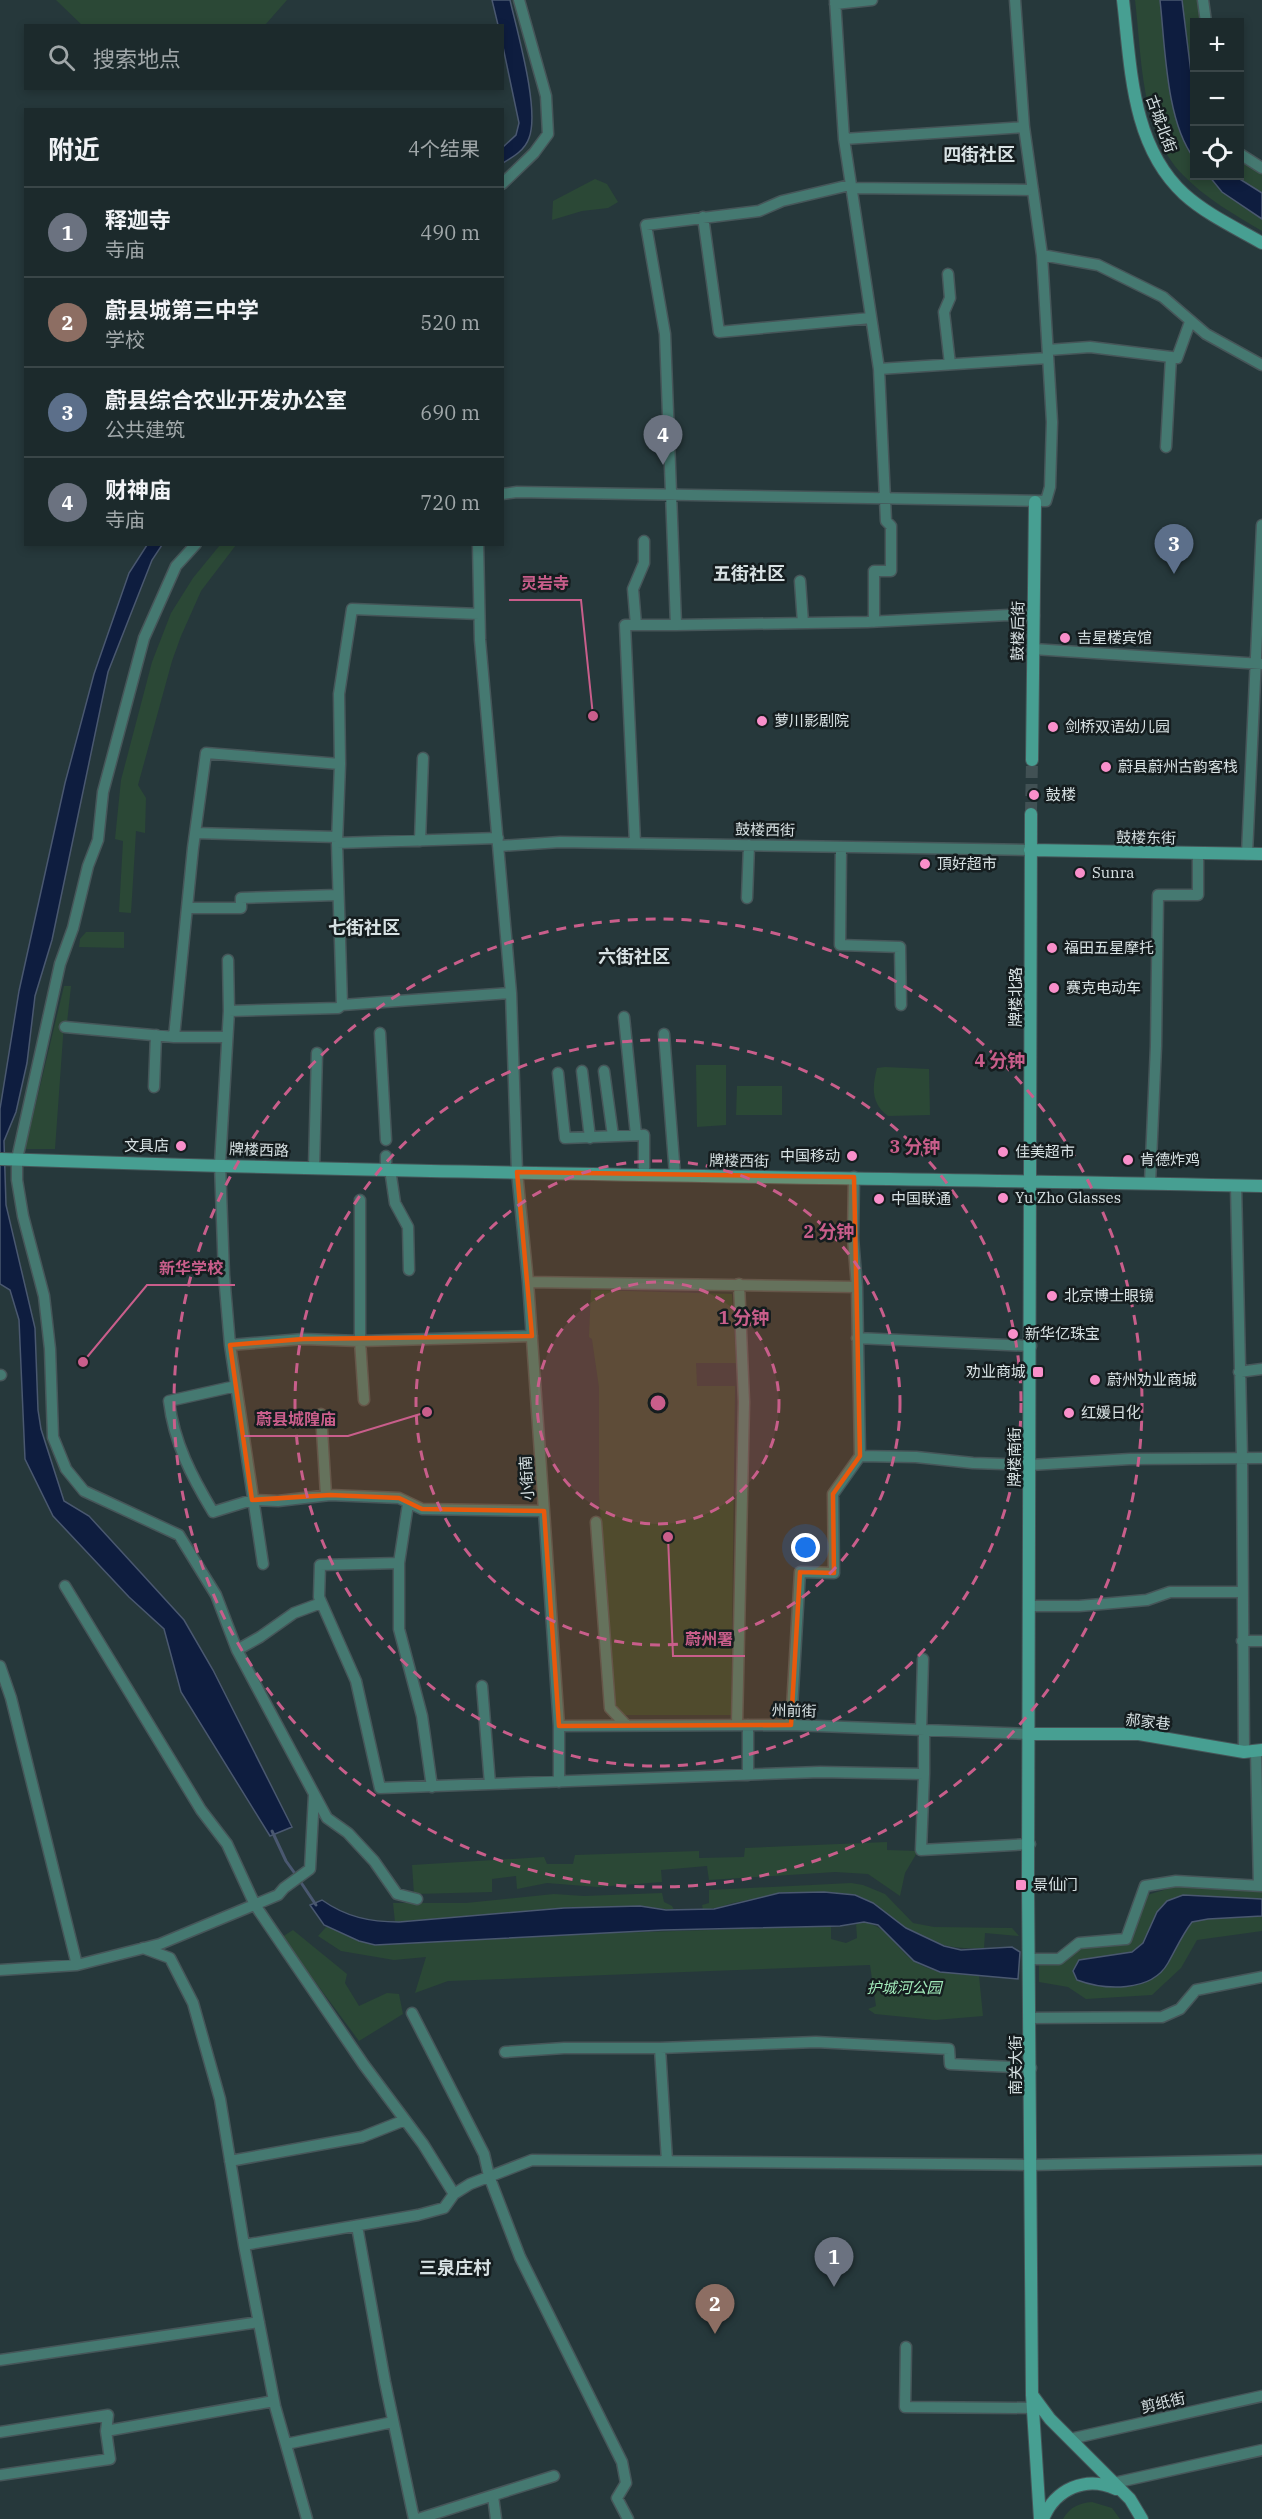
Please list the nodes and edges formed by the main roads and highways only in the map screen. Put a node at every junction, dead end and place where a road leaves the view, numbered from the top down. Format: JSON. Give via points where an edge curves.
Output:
{"nodes":[{"id":1,"x":1123,"y":0,"type":"edge"},
{"id":2,"x":1262,"y":243,"type":"edge"},
{"id":3,"x":1035,"y":502,"type":"road end"},
{"id":4,"x":1032,"y":760,"type":"tunnel mouth"},
{"id":5,"x":1031,"y":814,"type":"tunnel mouth"},
{"id":6,"x":1030,"y":850,"type":"junction"},
{"id":7,"x":1262,"y":854,"type":"edge"},
{"id":8,"x":0,"y":1159,"type":"edge"},
{"id":9,"x":517,"y":1172,"type":"joint"},
{"id":10,"x":1032,"y":1180,"type":"junction"},
{"id":11,"x":1262,"y":1186,"type":"edge"},
{"id":12,"x":1029,"y":1734,"type":"junction"},
{"id":13,"x":1254,"y":1751,"type":"edge"},
{"id":14,"x":1033,"y":2401,"type":"junction"},
{"id":15,"x":1118,"y":2488,"type":"junction"},
{"id":16,"x":1139,"y":2513,"type":"edge"},
{"id":17,"x":1041,"y":2519,"type":"edge"},
{"id":18,"x":1149,"y":2519,"type":"edge"}],
"edges":[{"from":1,"to":2,"type":"main road","name":"古城北街","via":[[1134,96],[1154,157],[1183,194]]},
{"from":3,"to":4,"type":"main road","name":"鼓楼后街"},
{"from":5,"to":6,"type":"main road"},
{"from":6,"to":7,"type":"main road","name":"鼓楼东街"},
{"from":6,"to":10,"type":"main road","name":"牌楼北路"},
{"from":8,"to":9,"type":"main road","name":"牌楼西路"},
{"from":9,"to":10,"type":"main road","name":"牌楼西街"},
{"from":10,"to":11,"type":"main road","name":"牌楼西街"},
{"from":10,"to":12,"type":"main road","name":"牌楼南街"},
{"from":12,"to":13,"type":"main road","name":"郝家巷","via":[[1139,1734]]},
{"from":12,"to":14,"type":"main road","name":"南关大街"},
{"from":14,"to":15,"type":"main road"},
{"from":14,"to":17,"type":"main road","name":"南关大街"},
{"from":15,"to":16,"type":"main road"},
{"from":15,"to":17,"type":"main road","name":"南关大街","via":[[1090,2483],[1073,2486],[1058,2495]]},
{"from":16,"to":18,"type":"main road"}]}
